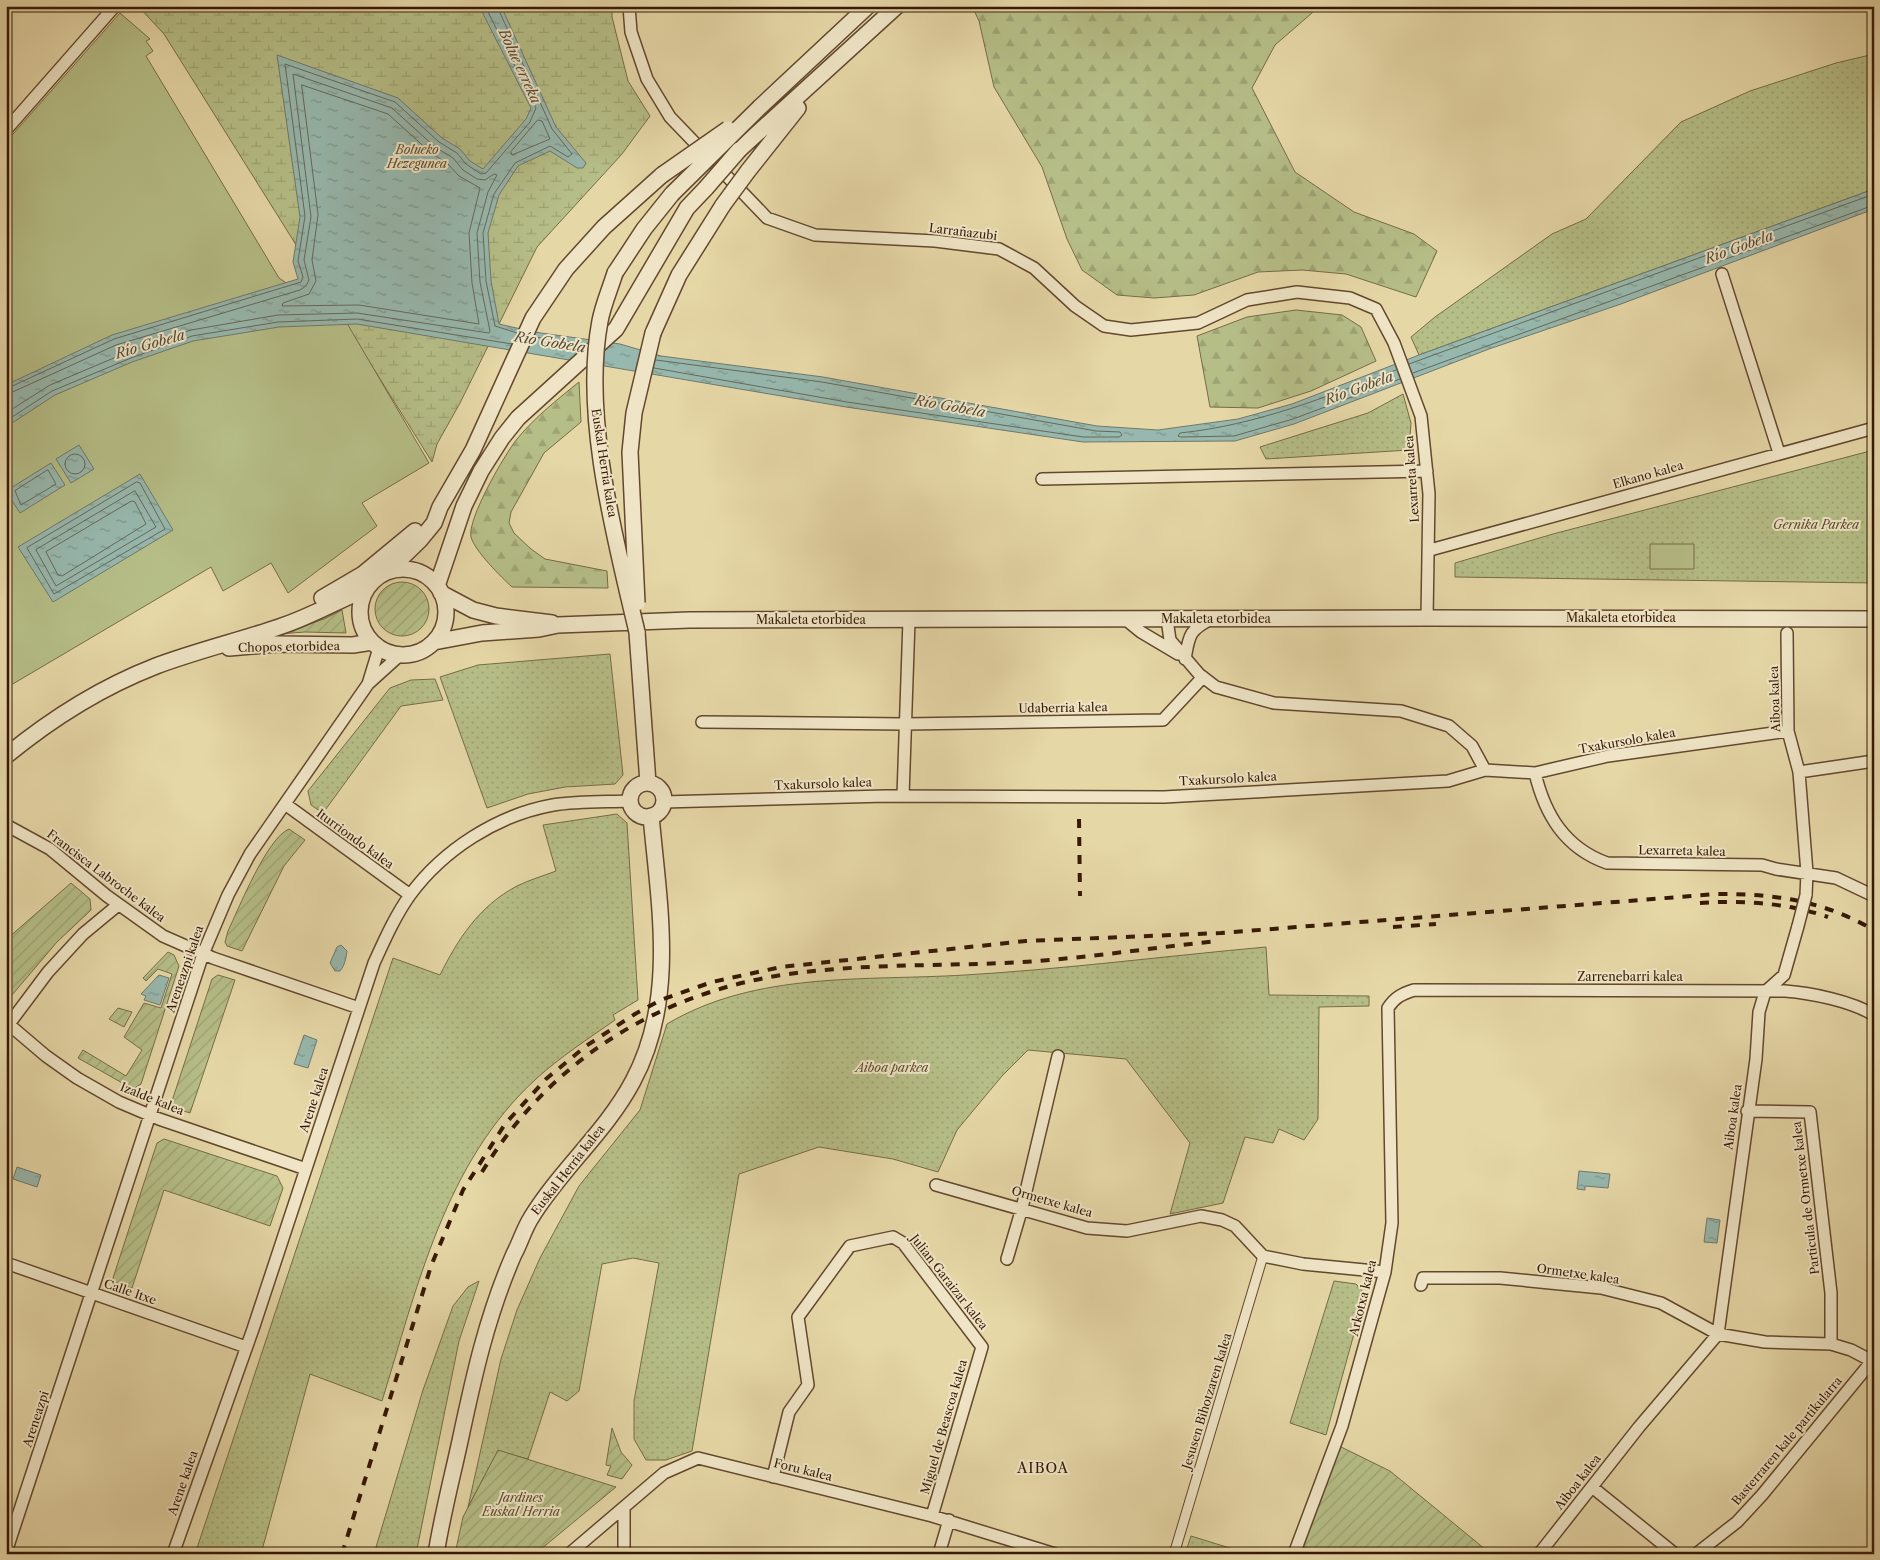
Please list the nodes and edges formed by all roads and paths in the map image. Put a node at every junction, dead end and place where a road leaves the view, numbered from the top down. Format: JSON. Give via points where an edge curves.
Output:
{"nodes":[{"id":1,"x":116,"y":6,"type":"edge"},
{"id":2,"x":629,"y":6,"type":"edge"},
{"id":3,"x":868,"y":6,"type":"edge"},
{"id":4,"x":897,"y":6,"type":"edge"},
{"id":5,"x":852,"y":48,"type":"junction"},
{"id":6,"x":760,"y":107,"type":"junction"},
{"id":7,"x":6,"y":130,"type":"edge"},
{"id":8,"x":1722,"y":274,"type":"dead end"},
{"id":9,"x":1394,"y":343,"type":"joint"},
{"id":10,"x":1874,"y":428,"type":"edge"},
{"id":11,"x":1779,"y":453,"type":"junction"},
{"id":12,"x":1427,"y":471,"type":"junction"},
{"id":13,"x":1042,"y":479,"type":"dead end"},
{"id":14,"x":440,"y":507,"type":"junction"},
{"id":15,"x":1430,"y":550,"type":"junction"},
{"id":16,"x":386,"y":572,"type":"junction"},
{"id":17,"x":366,"y":589,"type":"junction"},
{"id":18,"x":439,"y":590,"type":"junction"},
{"id":19,"x":1427,"y":618,"type":"junction"},
{"id":20,"x":1124,"y":619,"type":"junction"},
{"id":21,"x":1167,"y":619,"type":"junction"},
{"id":22,"x":1212,"y":619,"type":"junction"},
{"id":23,"x":1874,"y":619,"type":"edge"},
{"id":24,"x":908,"y":620,"type":"junction"},
{"id":25,"x":558,"y":625,"type":"junction"},
{"id":26,"x":638,"y":632,"type":"junction"},
{"id":27,"x":1787,"y":633,"type":"dead end"},
{"id":28,"x":434,"y":642,"type":"junction"},
{"id":29,"x":376,"y":645,"type":"junction"},
{"id":30,"x":205,"y":650,"type":"junction"},
{"id":31,"x":400,"y":655,"type":"junction"},
{"id":32,"x":1186,"y":659,"type":"junction"},
{"id":33,"x":1203,"y":678,"type":"junction"},
{"id":34,"x":368,"y":684,"type":"junction"},
{"id":35,"x":702,"y":722,"type":"dead end"},
{"id":36,"x":905,"y":724,"type":"junction"},
{"id":37,"x":1788,"y":731,"type":"junction"},
{"id":38,"x":6,"y":756,"type":"edge"},
{"id":39,"x":1874,"y":761,"type":"edge"},
{"id":40,"x":1485,"y":770,"type":"junction"},
{"id":41,"x":1799,"y":772,"type":"junction"},
{"id":42,"x":1535,"y":773,"type":"junction"},
{"id":43,"x":648,"y":784,"type":"junction"},
{"id":44,"x":903,"y":796,"type":"junction"},
{"id":45,"x":629,"y":801,"type":"junction"},
{"id":46,"x":663,"y":802,"type":"junction"},
{"id":47,"x":284,"y":804,"type":"junction"},
{"id":48,"x":651,"y":816,"type":"junction"},
{"id":49,"x":6,"y":825,"type":"edge"},
{"id":50,"x":1807,"y":873,"type":"junction"},
{"id":51,"x":410,"y":895,"type":"junction"},
{"id":52,"x":1874,"y":896,"type":"edge"},
{"id":53,"x":118,"y":905,"type":"junction"},
{"id":54,"x":203,"y":954,"type":"junction"},
{"id":55,"x":1764,"y":992,"type":"junction"},
{"id":56,"x":359,"y":1008,"type":"junction"},
{"id":57,"x":1388,"y":1008,"type":"joint"},
{"id":58,"x":1874,"y":1015,"type":"edge"},
{"id":59,"x":7,"y":1025,"type":"edge"},
{"id":60,"x":1058,"y":1056,"type":"dead end"},
{"id":61,"x":1747,"y":1112,"type":"junction"},
{"id":62,"x":150,"y":1116,"type":"junction"},
{"id":63,"x":306,"y":1169,"type":"junction"},
{"id":64,"x":936,"y":1185,"type":"dead end"},
{"id":65,"x":1022,"y":1208,"type":"junction"},
{"id":66,"x":1263,"y":1256,"type":"junction"},
{"id":67,"x":1007,"y":1259,"type":"dead end"},
{"id":68,"x":6,"y":1263,"type":"edge"},
{"id":69,"x":1386,"y":1272,"type":"junction"},
{"id":70,"x":1421,"y":1285,"type":"dead end"},
{"id":71,"x":91,"y":1293,"type":"junction"},
{"id":72,"x":1718,"y":1334,"type":"junction"},
{"id":73,"x":1831,"y":1344,"type":"junction"},
{"id":74,"x":246,"y":1347,"type":"junction"},
{"id":75,"x":982,"y":1347,"type":"joint"},
{"id":76,"x":1873,"y":1361,"type":"edge"},
{"id":77,"x":772,"y":1477,"type":"junction"},
{"id":78,"x":1592,"y":1487,"type":"junction"},
{"id":79,"x":624,"y":1510,"type":"junction"},
{"id":80,"x":932,"y":1516,"type":"junction"},
{"id":81,"x":949,"y":1520,"type":"junction"},
{"id":82,"x":6,"y":1552,"type":"edge"},
{"id":83,"x":573,"y":1552,"type":"edge"},
{"id":84,"x":173,"y":1554,"type":"edge"},
{"id":85,"x":436,"y":1554,"type":"edge"},
{"id":86,"x":624,"y":1554,"type":"edge"},
{"id":87,"x":939,"y":1554,"type":"edge"},
{"id":88,"x":1055,"y":1554,"type":"edge"},
{"id":89,"x":1174,"y":1554,"type":"edge"},
{"id":90,"x":1294,"y":1554,"type":"edge"},
{"id":91,"x":1539,"y":1554,"type":"edge"},
{"id":92,"x":1675,"y":1554,"type":"edge"},
{"id":93,"x":1696,"y":1554,"type":"edge"}],
"edges":[{"from":1,"to":7,"type":"street"},
{"from":2,"to":9,"type":"street","name":"Larrañazubi","via":[[631,32],[647,78],[670,117],[767,218],[816,236],[935,241],[1000,249],[1034,268],[1074,306],[1104,326],[1130,330],[1198,323],[1247,300],[1297,292],[1350,298],[1376,310]]},
{"from":3,"to":6,"type":"street"},
{"from":4,"to":5,"type":"street"},
{"from":5,"to":18,"type":"street","bridge":true,"via":[[739,150],[687,208],[616,329],[518,418],[481,471],[454,531]]},
{"from":5,"to":26,"type":"street","bridge":true,"via":[[788,118],[723,205],[679,275],[653,333],[634,413],[630,452]]},
{"from":6,"to":14,"type":"street","bridge":true,"via":[[662,175],[604,227],[566,269],[533,318],[473,450]]},
{"from":6,"to":26,"type":"street","name":"Euskal Herria kalea","bridge":true,"via":[[672,194],[644,229],[616,274],[600,320],[594,392],[597,430],[620,561]]},
{"from":8,"to":11,"type":"street"},
{"from":9,"to":12,"type":"street","name":"Lexarreta kalea","via":[[1421,416]]},
{"from":10,"to":11,"type":"street","name":"Elkano kalea"},
{"from":11,"to":15,"type":"street","name":"Elkano kalea"},
{"from":12,"to":13,"type":"street"},
{"from":12,"to":15,"type":"street","name":"Lexarreta kalea"},
{"from":14,"to":16,"type":"street","via":[[434,522],[420,540]]},
{"from":14,"to":30,"type":"street","via":[[406,540],[333,593],[273,621],[229,634]]},
{"from":15,"to":19,"type":"street","name":"Lexarreta kalea"},
{"from":16,"to":17,"type":"street"},
{"from":16,"to":18,"type":"street","via":[[414,570],[427,576]]},
{"from":17,"to":29,"type":"street","via":[[360,616],[365,633]]},
{"from":17,"to":30,"type":"street","via":[[315,614]]},
{"from":18,"to":25,"type":"street","name":"Makaleta etorbidea","via":[[474,610]]},
{"from":18,"to":28,"type":"street","via":[[446,613]]},
{"from":19,"to":22,"type":"street","name":"Makaleta etorbidea"},
{"from":19,"to":23,"type":"street","name":"Makaleta etorbidea"},
{"from":20,"to":21,"type":"street","name":"Makaleta etorbidea"},
{"from":20,"to":24,"type":"street","name":"Makaleta etorbidea"},
{"from":20,"to":32,"type":"street"},
{"from":21,"to":22,"type":"street","name":"Makaleta etorbidea"},
{"from":21,"to":32,"type":"street","via":[[1170,640]]},
{"from":22,"to":32,"type":"street","via":[[1195,627],[1188,642]]},
{"from":24,"to":25,"type":"street","name":"Makaleta etorbidea","via":[[689,620]]},
{"from":24,"to":36,"type":"street"},
{"from":25,"to":28,"type":"street","name":"Makaleta etorbidea"},
{"from":26,"to":43,"type":"street","name":"Euskal Herria kalea"},
{"from":27,"to":37,"type":"street","name":"Aiboa kalea"},
{"from":28,"to":31,"type":"street","via":[[424,649]]},
{"from":29,"to":30,"type":"street","name":"Chopos etorbidea","via":[[276,644]]},
{"from":29,"to":31,"type":"street"},
{"from":29,"to":34,"type":"street","name":"Areneazpi kalea"},
{"from":30,"to":38,"type":"street","via":[[154,667],[91,696]]},
{"from":31,"to":34,"type":"street","name":"Areneazpi kalea"},
{"from":32,"to":33,"type":"street"},
{"from":33,"to":36,"type":"street","name":"Udaberria kalea","via":[[1163,720]]},
{"from":33,"to":40,"type":"street","via":[[1216,687],[1274,703],[1401,711],[1449,726],[1472,746]]},
{"from":34,"to":47,"type":"street","name":"Areneazpi kalea"},
{"from":35,"to":36,"type":"street","name":"Udaberria kalea"},
{"from":36,"to":44,"type":"street"},
{"from":37,"to":41,"type":"street","name":"Aiboa kalea"},
{"from":37,"to":42,"type":"street","name":"Txakursolo kalea","via":[[1608,756]]},
{"from":39,"to":41,"type":"street"},
{"from":40,"to":42,"type":"street","name":"Txakursolo kalea"},
{"from":40,"to":44,"type":"street","name":"Txakursolo kalea","via":[[1448,781],[1164,797]]},
{"from":41,"to":50,"type":"street","name":"Aiboa kalea"},
{"from":42,"to":50,"type":"street","name":"Lexarreta kalea","via":[[1554,822],[1587,856],[1607,863],[1762,865]]},
{"from":43,"to":45,"type":"street","via":[[637,786]]},
{"from":43,"to":46,"type":"street","via":[[658,788]]},
{"from":44,"to":46,"type":"street","name":"Txakursolo kalea"},
{"from":45,"to":48,"type":"street","via":[[638,814]]},
{"from":45,"to":51,"type":"street","name":"Arene kalea","via":[[552,806],[514,817],[467,840]]},
{"from":46,"to":48,"type":"street","via":[[658,812]]},
{"from":47,"to":51,"type":"street","name":"Iturriondo kalea"},
{"from":47,"to":54,"type":"street","name":"Areneazpi kalea","via":[[232,886]]},
{"from":48,"to":85,"type":"street","name":"Euskal Herria kalea","via":[[662,976],[649,1045],[633,1082],[603,1126],[530,1219],[497,1293],[480,1347]]},
{"from":49,"to":53,"type":"street","name":"Francisca Labroche kalea","via":[[50,849]]},
{"from":50,"to":52,"type":"street","name":"Lexarreta kalea","via":[[1836,878]]},
{"from":50,"to":55,"type":"street","name":"Aiboa kalea","bridge":true,"via":[[1806,895],[1784,975]]},
{"from":51,"to":56,"type":"street","name":"Arene kalea","via":[[388,933]]},
{"from":53,"to":54,"type":"street","name":"Francisca Labroche kalea","via":[[164,936]]},
{"from":53,"to":59,"type":"street","via":[[83,934],[48,972]]},
{"from":54,"to":56,"type":"street","name":"Francisca Labroche kalea"},
{"from":54,"to":62,"type":"street","name":"Areneazpi kalea"},
{"from":55,"to":57,"type":"street","name":"Zarrenebarri kalea","via":[[1414,990],[1400,994]]},
{"from":55,"to":58,"type":"street","name":"Zarrenebarri kalea","via":[[1805,993],[1864,1009]]},
{"from":55,"to":61,"type":"street","name":"Aiboa kalea"},
{"from":56,"to":63,"type":"street","name":"Arene kalea"},
{"from":57,"to":69,"type":"street","name":"Arkotxa kalea","via":[[1392,1223]]},
{"from":59,"to":62,"type":"street","name":"Izalde kalea","via":[[77,1078]]},
{"from":60,"to":65,"type":"street"},
{"from":61,"to":72,"type":"street","name":"Aiboa kalea"},
{"from":61,"to":73,"type":"street","name":"Particula de Ormetxe kalea","via":[[1810,1112],[1831,1293]]},
{"from":62,"to":63,"type":"street","name":"Izalde kalea"},
{"from":62,"to":71,"type":"street","name":"Areneazpi kalea"},
{"from":63,"to":74,"type":"street","name":"Arene kalea"},
{"from":64,"to":65,"type":"street","name":"Ormetxe kalea"},
{"from":65,"to":66,"type":"street","name":"Ormetxe kalea","via":[[1087,1228],[1127,1231],[1201,1216],[1222,1220],[1235,1226]]},
{"from":65,"to":67,"type":"street"},
{"from":66,"to":69,"type":"street","via":[[1303,1264]]},
{"from":66,"to":89,"type":"street","name":"Jesusen Bihotzaren kalea"},
{"from":68,"to":71,"type":"street","name":"Calle Itxe"},
{"from":69,"to":90,"type":"street","name":"Arkotxa kalea","via":[[1342,1426]]},
{"from":70,"to":72,"type":"street","name":"Ormetxe kalea","via":[[1423,1278],[1444,1277],[1500,1278],[1601,1288],[1661,1303]]},
{"from":71,"to":74,"type":"street","name":"Calle Itxe"},
{"from":71,"to":82,"type":"street","name":"Areneazpi"},
{"from":72,"to":73,"type":"street","name":"Ormetxe kalea","via":[[1765,1342]]},
{"from":72,"to":78,"type":"street","name":"Aiboa kalea"},
{"from":73,"to":76,"type":"street","name":"Ormetxe kalea"},
{"from":74,"to":84,"type":"street","name":"Arene kalea"},
{"from":75,"to":77,"type":"street","name":"Julian Garaizar kalea","via":[[903,1243],[893,1237],[884,1237],[850,1246],[798,1317],[808,1384],[789,1412]]},
{"from":75,"to":80,"type":"street","name":"Miguel de Beascoa kalea"},
{"from":76,"to":93,"type":"street","name":"Basterraren kale partikularra","via":[[1762,1495],[1737,1522]]},
{"from":77,"to":79,"type":"street","name":"Foru kalea","via":[[698,1458],[664,1473]]},
{"from":77,"to":80,"type":"street","name":"Foru kalea"},
{"from":78,"to":91,"type":"street","name":"Aiboa kalea"},
{"from":78,"to":92,"type":"street"},
{"from":79,"to":83,"type":"street","name":"Foru kalea"},
{"from":79,"to":86,"type":"street"},
{"from":80,"to":81,"type":"street","name":"Foru kalea"},
{"from":81,"to":87,"type":"street"},
{"from":81,"to":88,"type":"street","name":"Foru kalea"}]}
